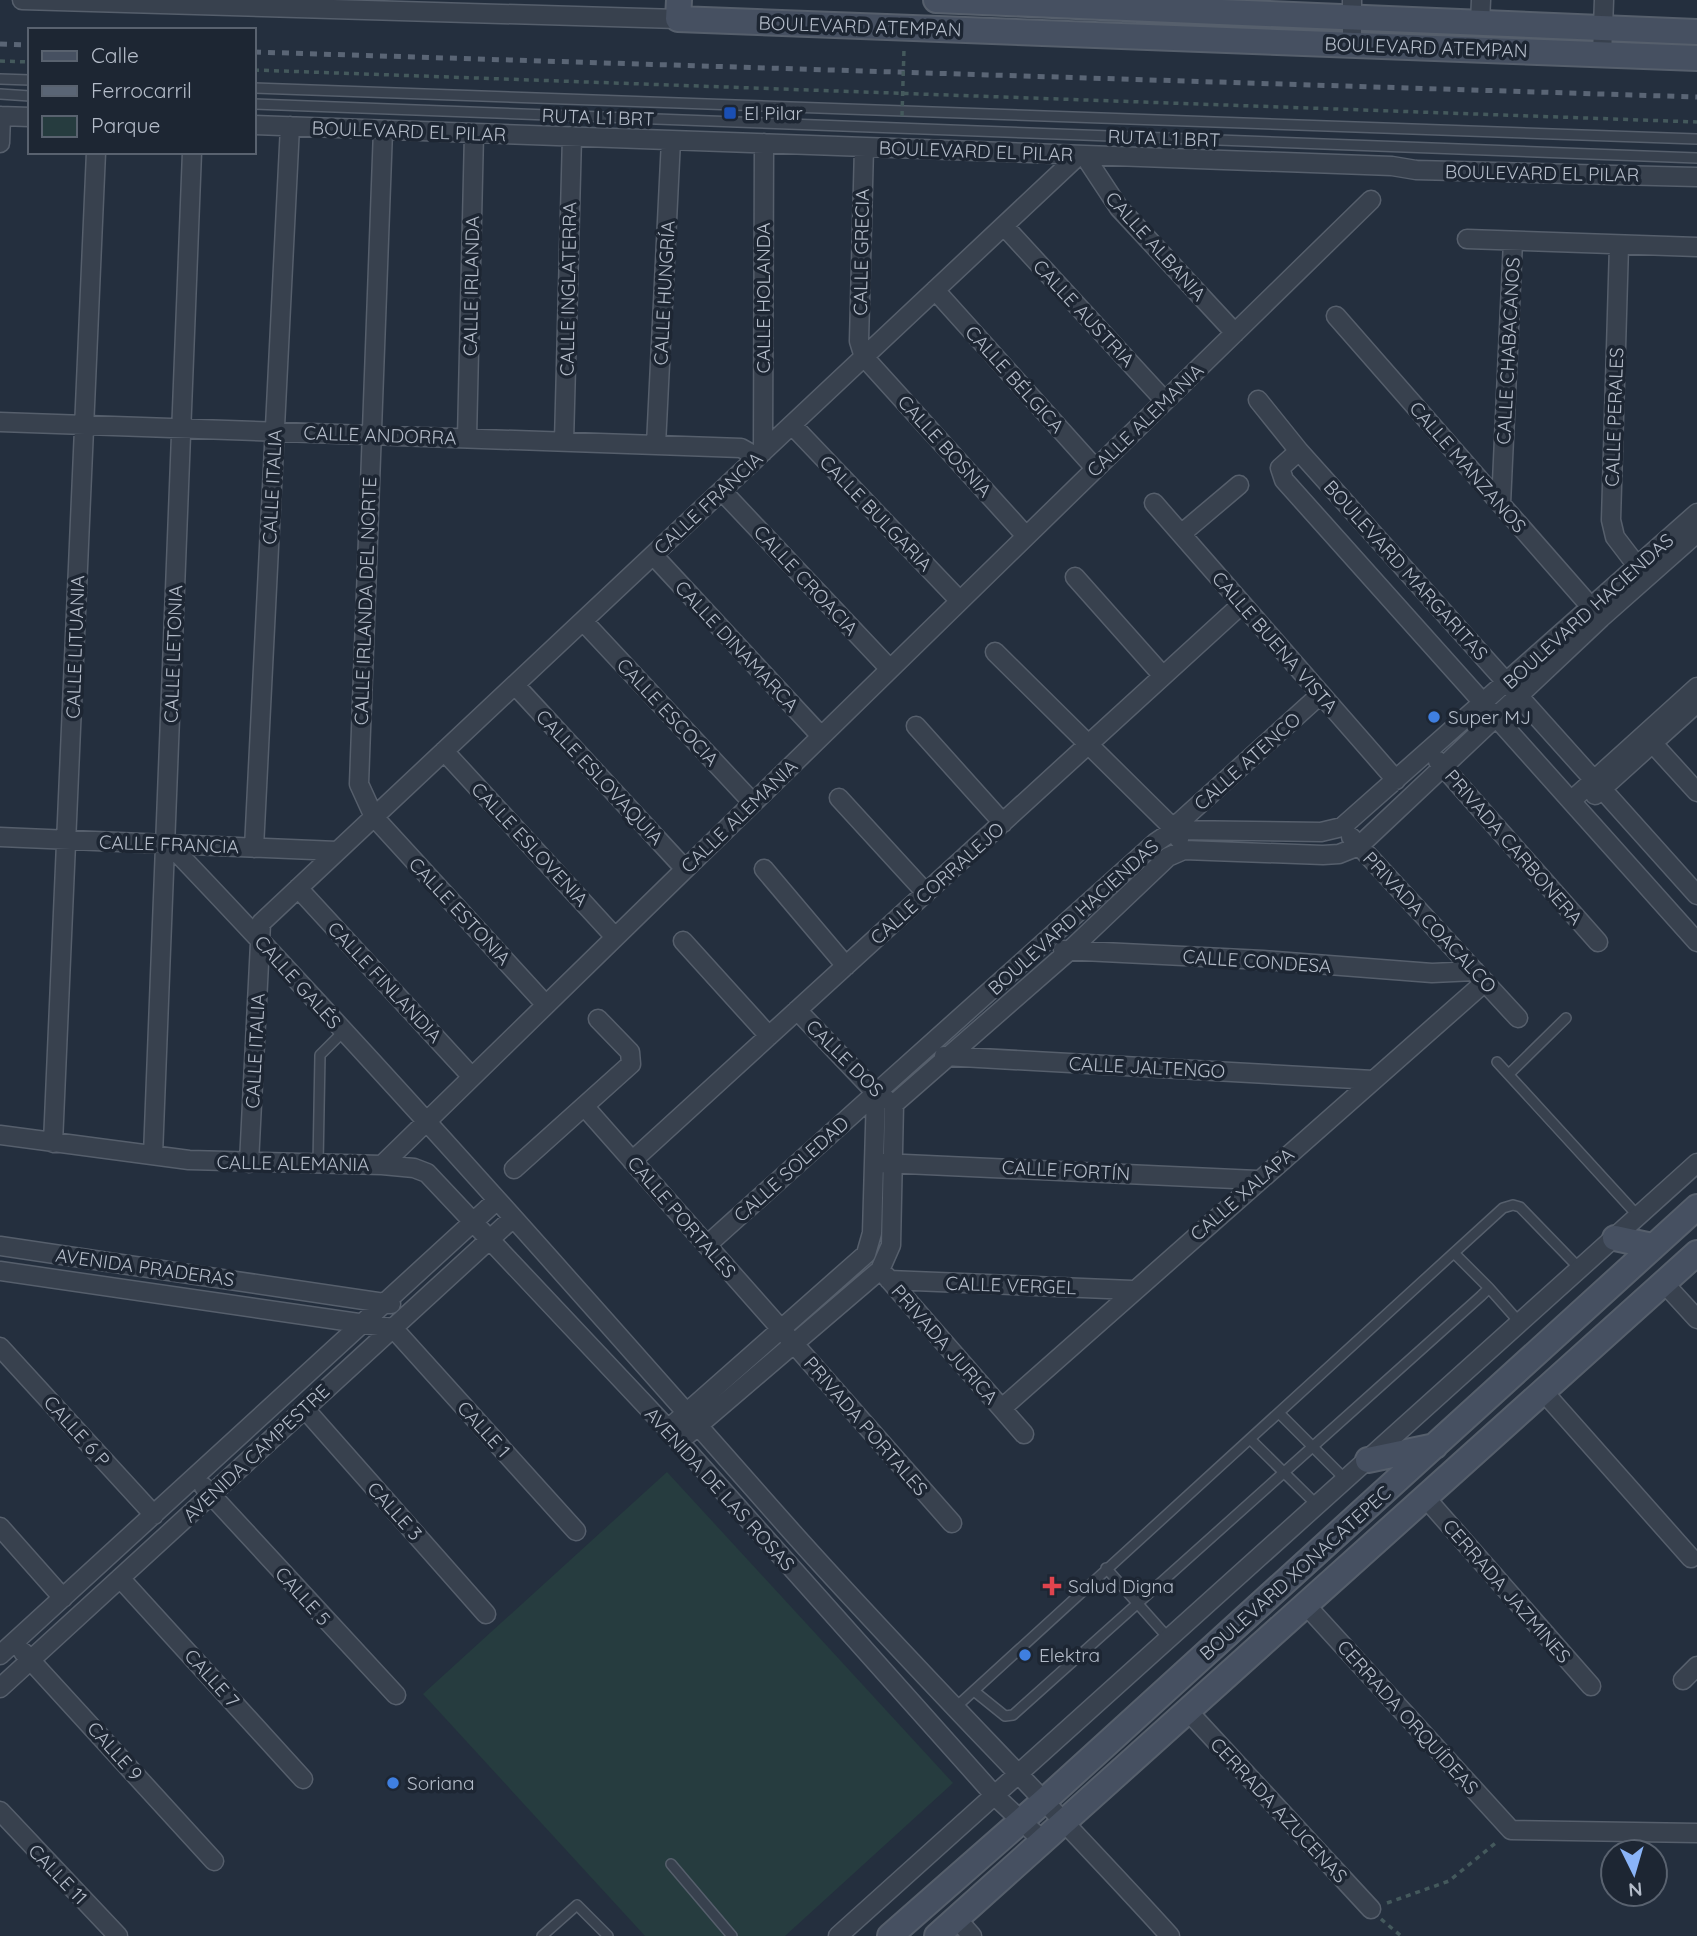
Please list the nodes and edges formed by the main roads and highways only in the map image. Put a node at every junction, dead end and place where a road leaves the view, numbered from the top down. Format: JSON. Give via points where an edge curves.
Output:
{"nodes":[{"id":1,"x":936,"y":0,"type":"edge"},
{"id":2,"x":968,"y":0,"type":"edge"},
{"id":3,"x":1097,"y":2,"type":"edge"},
{"id":4,"x":1221,"y":5,"type":"edge"},
{"id":5,"x":1352,"y":9,"type":"edge"},
{"id":6,"x":678,"y":10,"type":"edge"},
{"id":7,"x":704,"y":10,"type":"edge"},
{"id":8,"x":1480,"y":11,"type":"edge"},
{"id":9,"x":1697,"y":32,"type":"edge"},
{"id":10,"x":1697,"y":58,"type":"edge"},
{"id":11,"x":1697,"y":1207,"type":"edge"},
{"id":12,"x":1615,"y":1238,"type":"road end"},
{"id":13,"x":1652,"y":1246,"type":"junction"},
{"id":14,"x":1697,"y":1252,"type":"edge"},
{"id":15,"x":1435,"y":1446,"type":"junction"},
{"id":16,"x":1368,"y":1460,"type":"road end"},
{"id":17,"x":964,"y":1927,"type":"edge"},
{"id":18,"x":890,"y":1936,"type":"edge"},
{"id":19,"x":937,"y":1936,"type":"edge"}],
"edges":[{"from":1,"to":2,"type":"main road","name":"BOULEVARD ATEMPAN"},
{"from":2,"to":3,"type":"main road","name":"BOULEVARD ATEMPAN"},
{"from":3,"to":4,"type":"main road","name":"BOULEVARD ATEMPAN"},
{"from":4,"to":5,"type":"main road","name":"BOULEVARD ATEMPAN"},
{"from":5,"to":8,"type":"main road","name":"BOULEVARD ATEMPAN"},
{"from":6,"to":7,"type":"main road","name":"BOULEVARD ATEMPAN"},
{"from":7,"to":10,"type":"main road","name":"BOULEVARD ATEMPAN","via":[[1097,34]]},
{"from":8,"to":9,"type":"main road","name":"BOULEVARD ATEMPAN","via":[[1603,28]]},
{"from":11,"to":13,"type":"main road","name":"BOULEVARD XONACATEPEC"},
{"from":12,"to":13,"type":"main road"},
{"from":13,"to":15,"type":"main road","name":"BOULEVARD XONACATEPEC"},
{"from":14,"to":17,"type":"main road","name":"BOULEVARD XONACATEPEC","via":[[1042,1840]]},
{"from":15,"to":16,"type":"main road"},
{"from":15,"to":18,"type":"main road","name":"BOULEVARD XONACATEPEC"},
{"from":17,"to":19,"type":"main road","name":"BOULEVARD XONACATEPEC"}]}
